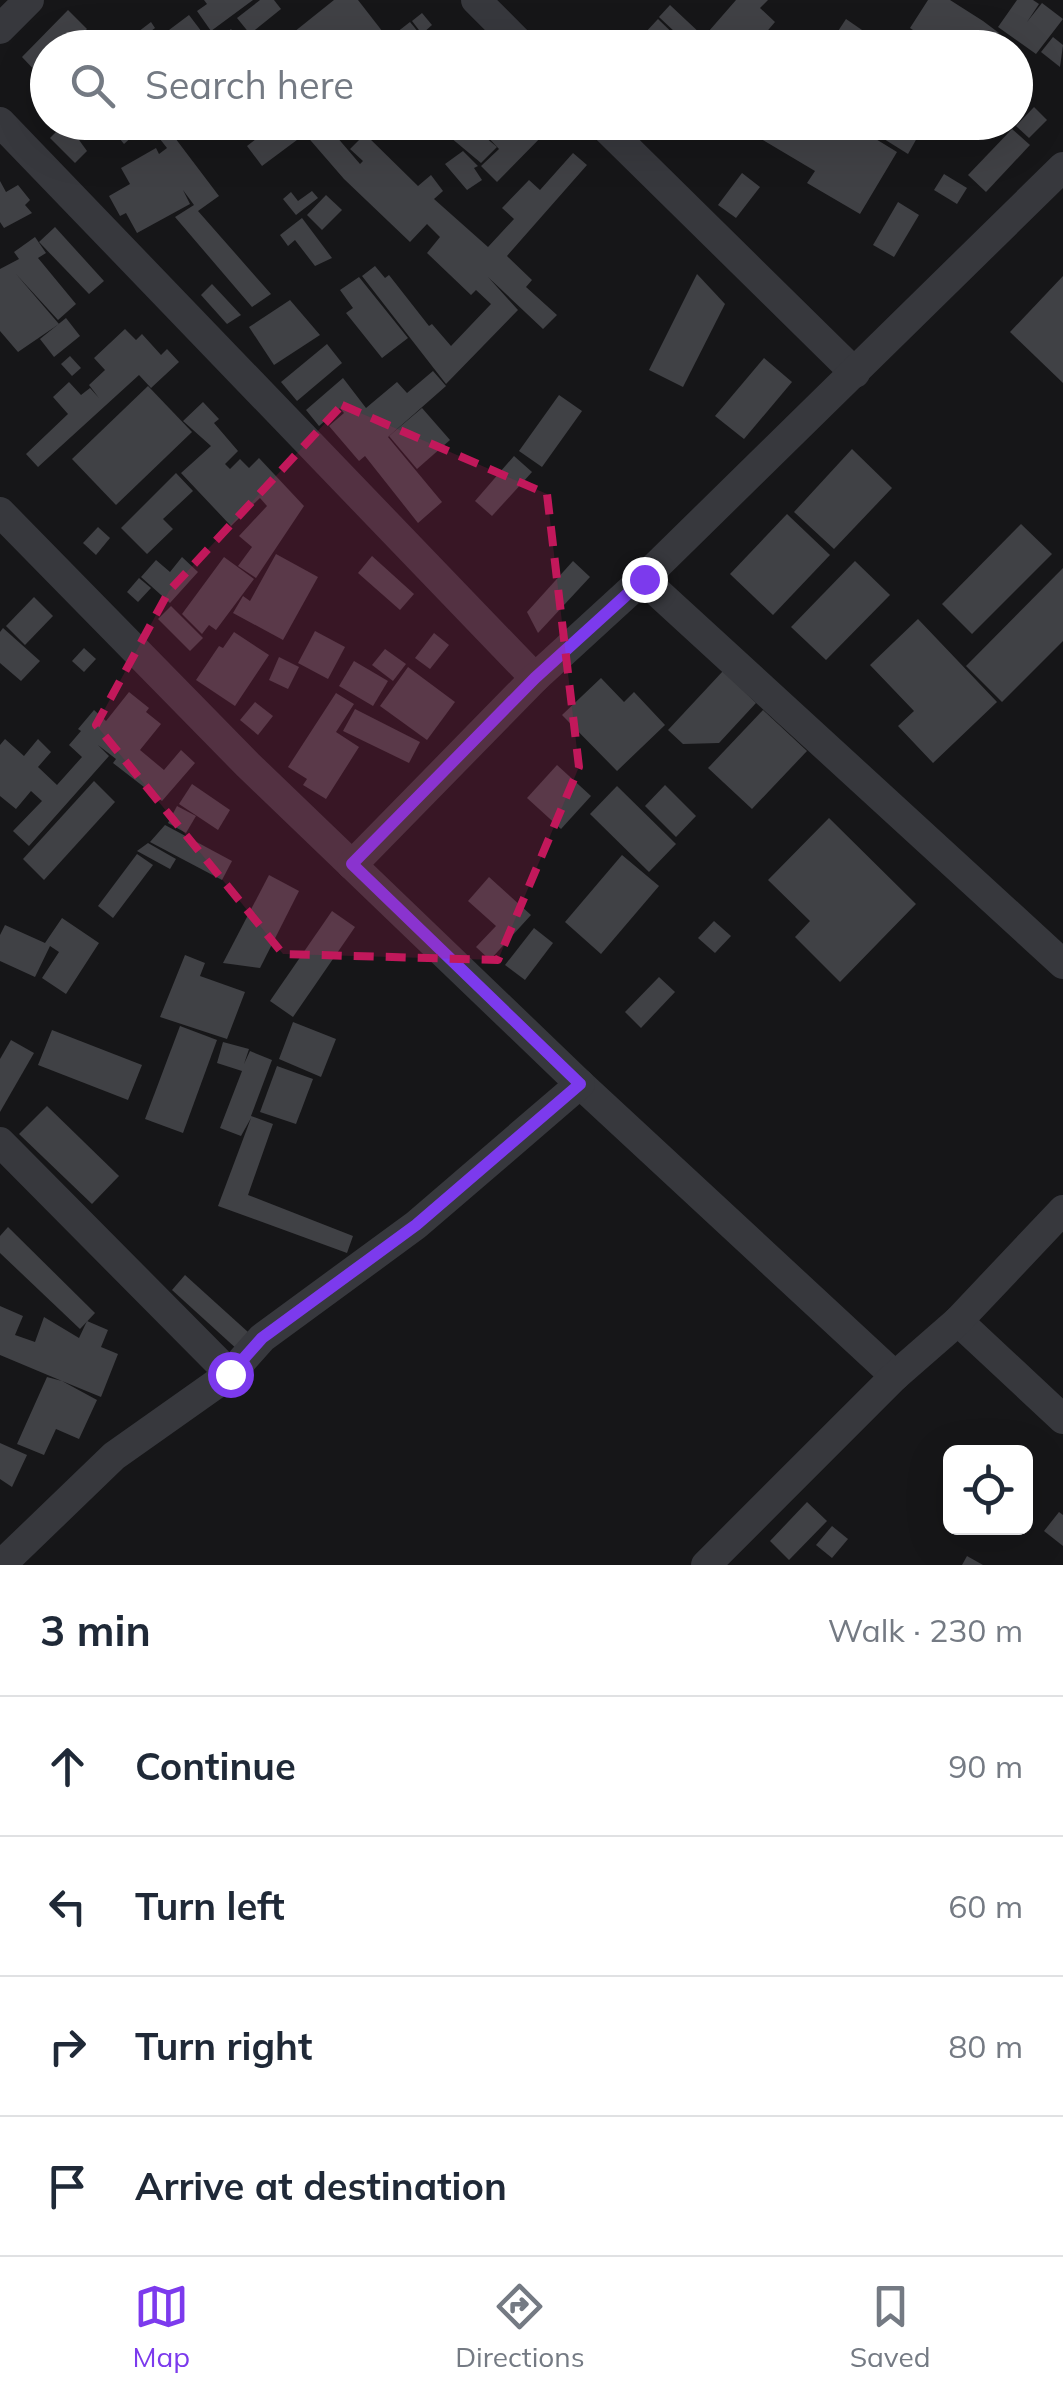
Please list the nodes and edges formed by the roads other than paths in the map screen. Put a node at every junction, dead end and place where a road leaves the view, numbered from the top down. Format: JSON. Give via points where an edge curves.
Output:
{"nodes":[{"id":1,"x":29,"y":0,"type":"edge"},
{"id":2,"x":476,"y":0,"type":"edge"},
{"id":3,"x":0,"y":29,"type":"edge"},
{"id":4,"x":506,"y":30,"type":"edge"},
{"id":5,"x":0,"y":122,"type":"edge"},
{"id":6,"x":618,"y":140,"type":"edge"},
{"id":7,"x":1063,"y":167,"type":"edge"},
{"id":8,"x":855,"y":374,"type":"junction"},
{"id":9,"x":0,"y":512,"type":"edge"},
{"id":10,"x":644,"y":579,"type":"junction"},
{"id":11,"x":535,"y":678,"type":"junction"},
{"id":12,"x":352,"y":864,"type":"junction"},
{"id":13,"x":1063,"y":964,"type":"edge"},
{"id":14,"x":580,"y":1084,"type":"junction"},
{"id":15,"x":0,"y":1142,"type":"edge"},
{"id":16,"x":1063,"y":1210,"type":"edge"},
{"id":17,"x":958,"y":1321,"type":"junction"},
{"id":18,"x":230,"y":1374,"type":"junction"},
{"id":19,"x":895,"y":1376,"type":"junction"},
{"id":20,"x":1063,"y":1419,"type":"edge"},
{"id":21,"x":0,"y":1565,"type":"edge"},
{"id":22,"x":706,"y":1565,"type":"edge"}],
"edges":[{"from":1,"to":3,"type":"street"},
{"from":2,"to":4,"type":"street"},
{"from":5,"to":11,"type":"street"},
{"from":6,"to":8,"type":"street"},
{"from":7,"to":8,"type":"street"},
{"from":8,"to":10,"type":"street"},
{"from":9,"to":12,"type":"street"},
{"from":10,"to":11,"type":"street"},
{"from":10,"to":13,"type":"street"},
{"from":11,"to":12,"type":"street"},
{"from":12,"to":14,"type":"street"},
{"from":14,"to":18,"type":"street","via":[[416,1225],[262,1338]]},
{"from":14,"to":19,"type":"street"},
{"from":15,"to":18,"type":"street"},
{"from":16,"to":17,"type":"street"},
{"from":17,"to":19,"type":"street"},
{"from":17,"to":20,"type":"street"},
{"from":18,"to":21,"type":"street","via":[[114,1456]]},
{"from":19,"to":22,"type":"street"}]}
